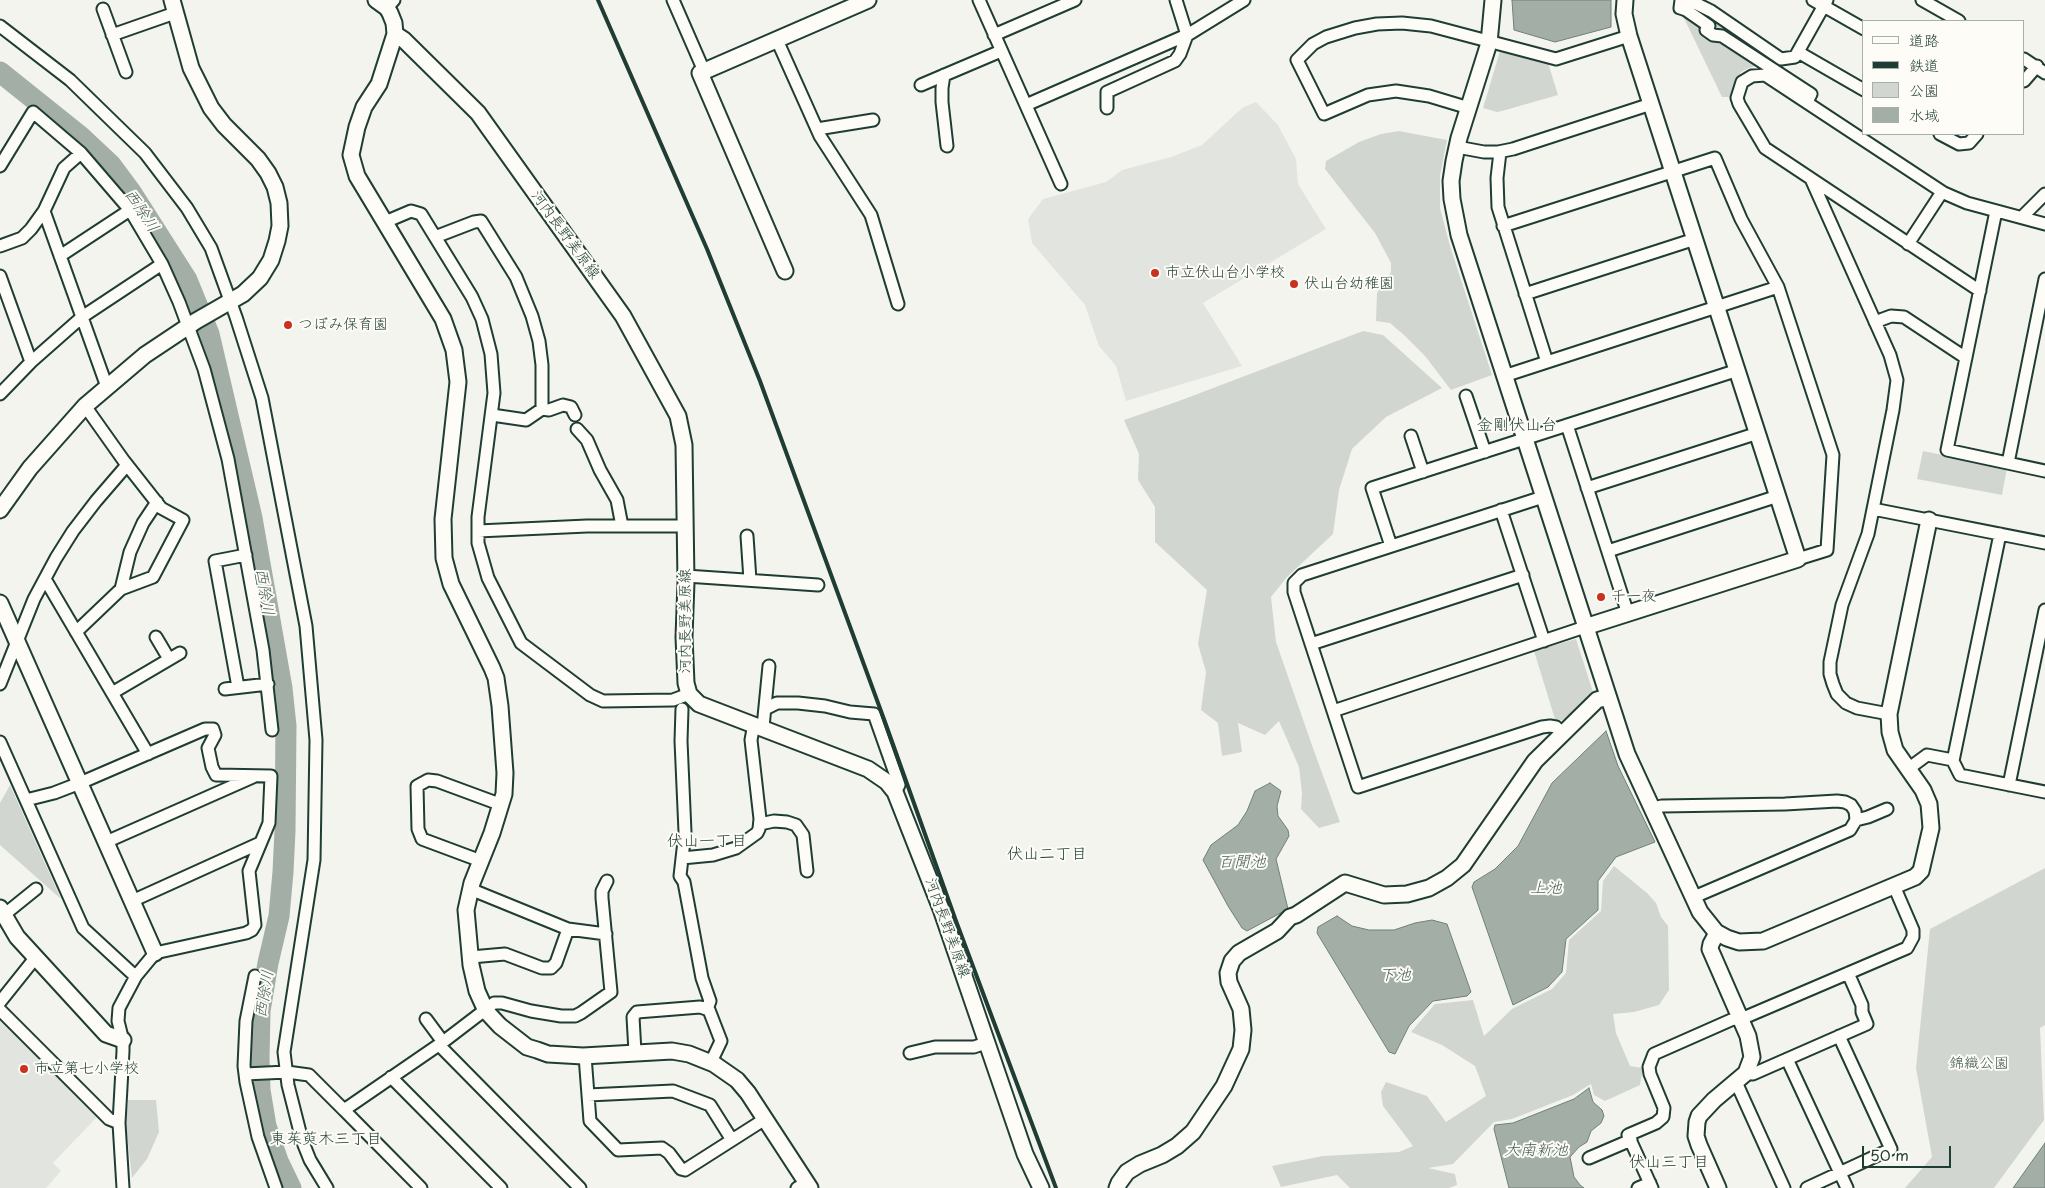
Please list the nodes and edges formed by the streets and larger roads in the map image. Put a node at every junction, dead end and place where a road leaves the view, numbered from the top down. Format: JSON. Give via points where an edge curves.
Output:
{"nodes":[{"id":1,"x":673,"y":0,"type":"edge"},
{"id":2,"x":868,"y":0,"type":"edge"},
{"id":3,"x":979,"y":0,"type":"edge"},
{"id":4,"x":1075,"y":0,"type":"edge"},
{"id":5,"x":1176,"y":0,"type":"edge"},
{"id":6,"x":1244,"y":0,"type":"edge"},
{"id":7,"x":1493,"y":0,"type":"edge"},
{"id":8,"x":1625,"y":0,"type":"edge"},
{"id":9,"x":1681,"y":0,"type":"edge"},
{"id":10,"x":1689,"y":0,"type":"edge"},
{"id":11,"x":1813,"y":0,"type":"edge"},
{"id":12,"x":1922,"y":0,"type":"edge"},
{"id":13,"x":386,"y":3,"type":"edge"},
{"id":14,"x":1826,"y":3,"type":"edge"},
{"id":15,"x":174,"y":6,"type":"edge"},
{"id":16,"x":103,"y":9,"type":"dead end"},
{"id":17,"x":1957,"y":20,"type":"edge"},
{"id":18,"x":0,"y":26,"type":"edge"},
{"id":19,"x":1862,"y":28,"type":"edge"},
{"id":20,"x":395,"y":34,"type":"junction"},
{"id":21,"x":112,"y":35,"type":"junction"},
{"id":22,"x":1187,"y":35,"type":"junction"},
{"id":23,"x":994,"y":36,"type":"junction"},
{"id":24,"x":1629,"y":36,"type":"junction"},
{"id":25,"x":777,"y":40,"type":"junction"},
{"id":26,"x":1489,"y":41,"type":"junction"},
{"id":27,"x":1001,"y":50,"type":"junction"},
{"id":28,"x":1798,"y":52,"type":"junction"},
{"id":29,"x":2025,"y":60,"type":"edge"},
{"id":30,"x":2041,"y":70,"type":"edge"},
{"id":31,"x":704,"y":71,"type":"junction"},
{"id":32,"x":126,"y":72,"type":"dead end"},
{"id":33,"x":944,"y":75,"type":"junction"},
{"id":34,"x":2025,"y":80,"type":"edge"},
{"id":35,"x":921,"y":85,"type":"dead end"},
{"id":36,"x":1862,"y":89,"type":"edge"},
{"id":37,"x":1807,"y":102,"type":"junction"},
{"id":38,"x":1651,"y":104,"type":"junction"},
{"id":39,"x":1026,"y":105,"type":"junction"},
{"id":40,"x":1106,"y":108,"type":"dead end"},
{"id":41,"x":1469,"y":108,"type":"junction"},
{"id":42,"x":873,"y":120,"type":"dead end"},
{"id":43,"x":817,"y":129,"type":"junction"},
{"id":44,"x":1942,"y":135,"type":"edge"},
{"id":45,"x":1976,"y":135,"type":"edge"},
{"id":46,"x":947,"y":146,"type":"dead end"},
{"id":47,"x":1457,"y":147,"type":"junction"},
{"id":48,"x":1500,"y":152,"type":"junction"},
{"id":49,"x":81,"y":153,"type":"junction"},
{"id":50,"x":0,"y":166,"type":"edge"},
{"id":51,"x":1673,"y":172,"type":"junction"},
{"id":52,"x":1812,"y":180,"type":"junction"},
{"id":53,"x":1060,"y":184,"type":"dead end"},
{"id":54,"x":1942,"y":192,"type":"junction"},
{"id":55,"x":2045,"y":194,"type":"edge"},
{"id":56,"x":1841,"y":199,"type":"junction"},
{"id":57,"x":130,"y":210,"type":"junction"},
{"id":58,"x":44,"y":211,"type":"junction"},
{"id":59,"x":1996,"y":211,"type":"junction"},
{"id":60,"x":1828,"y":213,"type":"junction"},
{"id":61,"x":2022,"y":217,"type":"junction"},
{"id":62,"x":385,"y":222,"type":"junction"},
{"id":63,"x":2045,"y":224,"type":"edge"},
{"id":64,"x":1503,"y":226,"type":"junction"},
{"id":65,"x":435,"y":237,"type":"junction"},
{"id":66,"x":1695,"y":239,"type":"junction"},
{"id":67,"x":1908,"y":244,"type":"junction"},
{"id":68,"x":0,"y":246,"type":"edge"},
{"id":69,"x":60,"y":256,"type":"junction"},
{"id":70,"x":162,"y":264,"type":"junction"},
{"id":71,"x":785,"y":271,"type":"dead end"},
{"id":72,"x":0,"y":276,"type":"edge"},
{"id":73,"x":2045,"y":279,"type":"edge"},
{"id":74,"x":1778,"y":287,"type":"junction"},
{"id":75,"x":1980,"y":291,"type":"junction"},
{"id":76,"x":1525,"y":294,"type":"junction"},
{"id":77,"x":228,"y":302,"type":"junction"},
{"id":78,"x":898,"y":304,"type":"dead end"},
{"id":79,"x":1717,"y":307,"type":"junction"},
{"id":80,"x":82,"y":317,"type":"junction"},
{"id":81,"x":1876,"y":322,"type":"junction"},
{"id":82,"x":191,"y":324,"type":"junction"},
{"id":83,"x":1966,"y":358,"type":"junction"},
{"id":84,"x":31,"y":362,"type":"junction"},
{"id":85,"x":1547,"y":362,"type":"junction"},
{"id":86,"x":1738,"y":370,"type":"junction"},
{"id":87,"x":1504,"y":376,"type":"junction"},
{"id":88,"x":107,"y":387,"type":"junction"},
{"id":89,"x":0,"y":394,"type":"edge"},
{"id":90,"x":1466,"y":396,"type":"dead end"},
{"id":91,"x":85,"y":406,"type":"junction"},
{"id":92,"x":542,"y":409,"type":"junction"},
{"id":93,"x":492,"y":415,"type":"junction"},
{"id":94,"x":575,"y":415,"type":"dead end"},
{"id":95,"x":1567,"y":425,"type":"junction"},
{"id":96,"x":577,"y":429,"type":"dead end"},
{"id":97,"x":1758,"y":434,"type":"junction"},
{"id":98,"x":1411,"y":436,"type":"dead end"},
{"id":99,"x":1524,"y":439,"type":"junction"},
{"id":100,"x":1485,"y":452,"type":"junction"},
{"id":101,"x":2008,"y":463,"type":"junction"},
{"id":102,"x":127,"y":465,"type":"junction"},
{"id":103,"x":2045,"y":470,"type":"edge"},
{"id":104,"x":1423,"y":472,"type":"junction"},
{"id":105,"x":1587,"y":488,"type":"junction"},
{"id":106,"x":1778,"y":496,"type":"junction"},
{"id":107,"x":1543,"y":497,"type":"junction"},
{"id":108,"x":157,"y":502,"type":"junction"},
{"id":109,"x":1873,"y":509,"type":"junction"},
{"id":110,"x":0,"y":510,"type":"edge"},
{"id":111,"x":1502,"y":510,"type":"junction"},
{"id":112,"x":1929,"y":520,"type":"junction"},
{"id":113,"x":622,"y":526,"type":"junction"},
{"id":114,"x":684,"y":526,"type":"junction"},
{"id":115,"x":478,"y":531,"type":"junction"},
{"id":116,"x":2000,"y":534,"type":"junction"},
{"id":117,"x":747,"y":536,"type":"dead end"},
{"id":118,"x":2045,"y":543,"type":"edge"},
{"id":119,"x":1391,"y":546,"type":"junction"},
{"id":120,"x":1608,"y":551,"type":"junction"},
{"id":121,"x":246,"y":555,"type":"junction"},
{"id":122,"x":1798,"y":559,"type":"junction"},
{"id":123,"x":1523,"y":575,"type":"junction"},
{"id":124,"x":686,"y":576,"type":"junction"},
{"id":125,"x":45,"y":579,"type":"junction"},
{"id":126,"x":750,"y":580,"type":"junction"},
{"id":127,"x":818,"y":585,"type":"dead end"},
{"id":128,"x":121,"y":589,"type":"junction"},
{"id":129,"x":0,"y":603,"type":"edge"},
{"id":130,"x":2045,"y":610,"type":"edge"},
{"id":131,"x":1628,"y":614,"type":"junction"},
{"id":132,"x":1585,"y":627,"type":"junction"},
{"id":133,"x":76,"y":632,"type":"junction"},
{"id":134,"x":156,"y":637,"type":"dead end"},
{"id":135,"x":17,"y":640,"type":"junction"},
{"id":136,"x":1544,"y":641,"type":"junction"},
{"id":137,"x":1311,"y":644,"type":"junction"},
{"id":138,"x":180,"y":653,"type":"dead end"},
{"id":139,"x":169,"y":659,"type":"junction"},
{"id":140,"x":769,"y":666,"type":"dead end"},
{"id":141,"x":0,"y":684,"type":"edge"},
{"id":142,"x":268,"y":684,"type":"junction"},
{"id":143,"x":238,"y":687,"type":"junction"},
{"id":144,"x":225,"y":688,"type":"dead end"},
{"id":145,"x":112,"y":693,"type":"junction"},
{"id":146,"x":689,"y":694,"type":"junction"},
{"id":147,"x":1608,"y":697,"type":"junction"},
{"id":148,"x":765,"y":709,"type":"junction"},
{"id":149,"x":682,"y":710,"type":"dead end"},
{"id":150,"x":1333,"y":711,"type":"junction"},
{"id":151,"x":1889,"y":714,"type":"junction"},
{"id":152,"x":759,"y":726,"type":"junction"},
{"id":153,"x":272,"y":730,"type":"dead end"},
{"id":154,"x":1563,"y":734,"type":"junction"},
{"id":155,"x":0,"y":742,"type":"edge"},
{"id":156,"x":148,"y":754,"type":"junction"},
{"id":157,"x":1953,"y":760,"type":"junction"},
{"id":158,"x":1908,"y":770,"type":"junction"},
{"id":159,"x":257,"y":776,"type":"junction"},
{"id":160,"x":80,"y":783,"type":"junction"},
{"id":161,"x":2009,"y":785,"type":"junction"},
{"id":162,"x":895,"y":792,"type":"junction"},
{"id":163,"x":2045,"y":792,"type":"edge"},
{"id":164,"x":26,"y":800,"type":"junction"},
{"id":165,"x":502,"y":805,"type":"junction"},
{"id":166,"x":1652,"y":808,"type":"junction"},
{"id":167,"x":1887,"y":809,"type":"dead end"},
{"id":168,"x":1856,"y":820,"type":"junction"},
{"id":169,"x":760,"y":824,"type":"junction"},
{"id":170,"x":106,"y":842,"type":"junction"},
{"id":171,"x":260,"y":843,"type":"junction"},
{"id":172,"x":682,"y":858,"type":"junction"},
{"id":173,"x":481,"y":861,"type":"junction"},
{"id":174,"x":807,"y":871,"type":"dead end"},
{"id":175,"x":607,"y":881,"type":"dead end"},
{"id":176,"x":1894,"y":886,"type":"junction"},
{"id":177,"x":36,"y":889,"type":"dead end"},
{"id":178,"x":470,"y":890,"type":"junction"},
{"id":179,"x":1694,"y":897,"type":"junction"},
{"id":180,"x":132,"y":901,"type":"junction"},
{"id":181,"x":3,"y":911,"type":"edge"},
{"id":182,"x":568,"y":929,"type":"junction"},
{"id":183,"x":1717,"y":932,"type":"junction"},
{"id":184,"x":606,"y":934,"type":"junction"},
{"id":185,"x":155,"y":953,"type":"junction"},
{"id":186,"x":36,"y":957,"type":"junction"},
{"id":187,"x":471,"y":957,"type":"junction"},
{"id":188,"x":1848,"y":973,"type":"junction"},
{"id":189,"x":135,"y":976,"type":"junction"},
{"id":190,"x":255,"y":976,"type":"dead end"},
{"id":191,"x":0,"y":1002,"type":"edge"},
{"id":192,"x":707,"y":1008,"type":"junction"},
{"id":193,"x":0,"y":1010,"type":"edge"},
{"id":194,"x":486,"y":1011,"type":"junction"},
{"id":195,"x":1739,"y":1018,"type":"junction"},
{"id":196,"x":426,"y":1019,"type":"dead end"},
{"id":197,"x":1839,"y":1036,"type":"junction"},
{"id":198,"x":123,"y":1040,"type":"junction"},
{"id":199,"x":441,"y":1043,"type":"junction"},
{"id":200,"x":986,"y":1043,"type":"junction"},
{"id":201,"x":635,"y":1052,"type":"junction"},
{"id":202,"x":910,"y":1053,"type":"dead end"},
{"id":203,"x":586,"y":1056,"type":"junction"},
{"id":204,"x":1787,"y":1059,"type":"junction"},
{"id":205,"x":711,"y":1062,"type":"junction"},
{"id":206,"x":285,"y":1072,"type":"junction"},
{"id":207,"x":248,"y":1074,"type":"junction"},
{"id":208,"x":391,"y":1077,"type":"junction"},
{"id":209,"x":1742,"y":1078,"type":"junction"},
{"id":210,"x":588,"y":1095,"type":"junction"},
{"id":211,"x":344,"y":1110,"type":"junction"},
{"id":212,"x":765,"y":1119,"type":"junction"},
{"id":213,"x":119,"y":1123,"type":"junction"},
{"id":214,"x":732,"y":1140,"type":"junction"},
{"id":215,"x":1631,"y":1140,"type":"junction"},
{"id":216,"x":1589,"y":1158,"type":"dead end"},
{"id":217,"x":1840,"y":1173,"type":"junction"},
{"id":218,"x":497,"y":1184,"type":"edge"},
{"id":219,"x":1651,"y":1185,"type":"edge"},
{"id":220,"x":804,"y":1186,"type":"edge"},
{"id":221,"x":122,"y":1188,"type":"edge"},
{"id":222,"x":276,"y":1188,"type":"edge"},
{"id":223,"x":326,"y":1188,"type":"edge"},
{"id":224,"x":421,"y":1188,"type":"edge"},
{"id":225,"x":484,"y":1188,"type":"edge"},
{"id":226,"x":580,"y":1188,"type":"edge"},
{"id":227,"x":1041,"y":1188,"type":"edge"},
{"id":228,"x":1117,"y":1188,"type":"edge"},
{"id":229,"x":1638,"y":1188,"type":"edge"},
{"id":230,"x":1718,"y":1188,"type":"edge"},
{"id":231,"x":1784,"y":1188,"type":"edge"},
{"id":232,"x":1807,"y":1188,"type":"edge"},
{"id":233,"x":1846,"y":1188,"type":"edge"}],
"edges":[{"from":1,"to":31,"type":"street"},
{"from":2,"to":25,"type":"street"},
{"from":3,"to":23,"type":"street"},
{"from":4,"to":23,"type":"street"},
{"from":5,"to":22,"type":"street"},
{"from":6,"to":22,"type":"street"},
{"from":7,"to":26,"type":"street"},
{"from":8,"to":24,"type":"street","via":[[1624,14]]},
{"from":9,"to":37,"type":"street","via":[[1680,8],[1709,26],[1706,30],[1722,36],[1811,94]]},
{"from":10,"to":28,"type":"street","via":[[1781,59],[1795,57]]},
{"from":11,"to":14,"type":"street"},
{"from":12,"to":17,"type":"street"},
{"from":13,"to":20,"type":"street"},
{"from":14,"to":19,"type":"street"},
{"from":14,"to":28,"type":"street"},
{"from":15,"to":21,"type":"street"},
{"from":15,"to":77,"type":"street","via":[[191,68],[211,108],[258,159],[268,173],[279,203],[278,242],[271,260],[260,278],[243,294]]},
{"from":16,"to":21,"type":"street"},
{"from":18,"to":77,"type":"street","via":[[70,80],[145,153],[187,208],[211,248]]},
{"from":20,"to":62,"type":"street","via":[[379,84],[364,107],[351,150],[357,176]]},
{"from":20,"to":114,"type":"street","name":"河内長野美原線","via":[[478,113],[633,334],[678,416],[683,435]]},
{"from":21,"to":32,"type":"street"},
{"from":22,"to":39,"type":"street"},
{"from":22,"to":40,"type":"street","via":[[1175,61],[1107,92]]},
{"from":23,"to":27,"type":"street"},
{"from":24,"to":26,"type":"street","via":[[1556,59]]},
{"from":24,"to":38,"type":"street"},
{"from":25,"to":31,"type":"street"},
{"from":25,"to":43,"type":"street"},
{"from":26,"to":41,"type":"street"},
{"from":26,"to":41,"type":"street","via":[[1431,26],[1377,24],[1326,37],[1297,60],[1324,114],[1368,95],[1396,91],[1421,94]]},
{"from":27,"to":33,"type":"street"},
{"from":27,"to":39,"type":"street"},
{"from":28,"to":36,"type":"street"},
{"from":29,"to":30,"type":"street"},
{"from":30,"to":34,"type":"street"},
{"from":31,"to":71,"type":"street","via":[[700,73]]},
{"from":33,"to":35,"type":"street"},
{"from":33,"to":46,"type":"street","via":[[942,102]]},
{"from":37,"to":52,"type":"street","via":[[1772,79],[1758,74],[1742,82],[1737,98],[1765,148]]},
{"from":37,"to":54,"type":"street"},
{"from":38,"to":48,"type":"street"},
{"from":38,"to":51,"type":"street"},
{"from":39,"to":53,"type":"street"},
{"from":41,"to":47,"type":"street"},
{"from":42,"to":43,"type":"street"},
{"from":43,"to":78,"type":"street","via":[[871,215]]},
{"from":44,"to":45,"type":"street","via":[[1959,144],[1969,143]]},
{"from":47,"to":48,"type":"street"},
{"from":47,"to":87,"type":"street","via":[[1451,181],[1454,215]]},
{"from":48,"to":64,"type":"street","via":[[1497,192]]},
{"from":49,"to":50,"type":"street","via":[[33,112]]},
{"from":49,"to":57,"type":"street"},
{"from":49,"to":58,"type":"street","via":[[64,168]]},
{"from":51,"to":64,"type":"street"},
{"from":51,"to":66,"type":"street"},
{"from":51,"to":74,"type":"street","via":[[1715,158],[1740,219]]},
{"from":52,"to":56,"type":"street"},
{"from":52,"to":60,"type":"street"},
{"from":54,"to":59,"type":"street","via":[[1954,199]]},
{"from":54,"to":67,"type":"street"},
{"from":55,"to":61,"type":"street"},
{"from":56,"to":60,"type":"street","via":[[1830,203]]},
{"from":56,"to":67,"type":"street"},
{"from":57,"to":69,"type":"street"},
{"from":57,"to":70,"type":"street"},
{"from":58,"to":68,"type":"street","via":[[22,238]]},
{"from":58,"to":69,"type":"street"},
{"from":59,"to":61,"type":"street"},
{"from":59,"to":75,"type":"street"},
{"from":60,"to":81,"type":"street"},
{"from":61,"to":63,"type":"street"},
{"from":62,"to":65,"type":"street","via":[[411,211],[421,214]]},
{"from":62,"to":165,"type":"street","via":[[443,319],[455,356],[458,387],[443,519],[444,558],[451,584],[496,678],[505,772]]},
{"from":64,"to":76,"type":"street"},
{"from":65,"to":92,"type":"street","via":[[474,222],[483,223],[516,277],[532,316],[542,365]]},
{"from":65,"to":93,"type":"street","via":[[482,318],[493,365]]},
{"from":66,"to":76,"type":"street"},
{"from":66,"to":79,"type":"street"},
{"from":67,"to":75,"type":"street"},
{"from":69,"to":80,"type":"street"},
{"from":70,"to":80,"type":"street"},
{"from":70,"to":82,"type":"street"},
{"from":72,"to":84,"type":"street"},
{"from":73,"to":101,"type":"street"},
{"from":74,"to":79,"type":"street"},
{"from":74,"to":122,"type":"street","via":[[1834,455],[1827,550]]},
{"from":75,"to":83,"type":"street"},
{"from":76,"to":85,"type":"street"},
{"from":77,"to":82,"type":"street"},
{"from":77,"to":206,"type":"street","via":[[262,398],[306,626],[316,740],[314,860],[284,1052]]},
{"from":79,"to":85,"type":"street"},
{"from":79,"to":86,"type":"street"},
{"from":80,"to":84,"type":"street"},
{"from":80,"to":88,"type":"street"},
{"from":81,"to":83,"type":"street","via":[[1891,316],[1904,318]]},
{"from":81,"to":109,"type":"street","via":[[1897,380]]},
{"from":82,"to":88,"type":"street","via":[[145,355]]},
{"from":82,"to":121,"type":"street","via":[[217,412]]},
{"from":83,"to":101,"type":"street","via":[[1948,450]]},
{"from":84,"to":89,"type":"street"},
{"from":85,"to":87,"type":"street"},
{"from":86,"to":95,"type":"street"},
{"from":86,"to":97,"type":"street"},
{"from":87,"to":99,"type":"street"},
{"from":88,"to":91,"type":"street"},
{"from":90,"to":100,"type":"street"},
{"from":91,"to":102,"type":"street"},
{"from":91,"to":110,"type":"street","via":[[30,468]]},
{"from":92,"to":93,"type":"street","via":[[526,420]]},
{"from":92,"to":94,"type":"street","via":[[563,405],[571,407]]},
{"from":93,"to":115,"type":"street"},
{"from":95,"to":99,"type":"street"},
{"from":95,"to":105,"type":"street"},
{"from":96,"to":113,"type":"street","via":[[587,440],[617,500]]},
{"from":97,"to":105,"type":"street"},
{"from":97,"to":106,"type":"street"},
{"from":98,"to":104,"type":"street"},
{"from":99,"to":100,"type":"street"},
{"from":99,"to":107,"type":"street"},
{"from":100,"to":104,"type":"street"},
{"from":101,"to":103,"type":"street"},
{"from":102,"to":108,"type":"street"},
{"from":102,"to":125,"type":"street","via":[[73,531]]},
{"from":104,"to":119,"type":"street","via":[[1372,488]]},
{"from":105,"to":120,"type":"street"},
{"from":106,"to":120,"type":"street"},
{"from":106,"to":122,"type":"street"},
{"from":107,"to":111,"type":"street"},
{"from":107,"to":132,"type":"street"},
{"from":108,"to":128,"type":"street","via":[[130,552]]},
{"from":108,"to":128,"type":"street","via":[[160,508],[183,520],[153,577]]},
{"from":109,"to":112,"type":"street"},
{"from":109,"to":151,"type":"street","via":[[1863,551],[1842,605],[1830,674],[1837,694],[1846,702],[1857,708]]},
{"from":111,"to":119,"type":"street"},
{"from":111,"to":123,"type":"street"},
{"from":112,"to":116,"type":"street"},
{"from":112,"to":151,"type":"street"},
{"from":113,"to":114,"type":"street"},
{"from":113,"to":115,"type":"street"},
{"from":114,"to":124,"type":"street","name":"河内長野美原線"},
{"from":115,"to":146,"type":"street","via":[[480,553],[488,578],[517,637],[526,648],[604,701],[673,700]]},
{"from":116,"to":118,"type":"street"},
{"from":116,"to":157,"type":"street"},
{"from":117,"to":126,"type":"street"},
{"from":119,"to":137,"type":"street","via":[[1302,575],[1294,583]]},
{"from":120,"to":131,"type":"street"},
{"from":121,"to":142,"type":"street"},
{"from":121,"to":143,"type":"street","via":[[215,561]]},
{"from":122,"to":131,"type":"street"},
{"from":123,"to":136,"type":"street"},
{"from":123,"to":137,"type":"street"},
{"from":124,"to":126,"type":"street"},
{"from":124,"to":146,"type":"street","name":"河内長野美原線","via":[[684,636]]},
{"from":125,"to":133,"type":"street"},
{"from":125,"to":135,"type":"street"},
{"from":126,"to":127,"type":"street"},
{"from":128,"to":133,"type":"street"},
{"from":129,"to":135,"type":"street"},
{"from":130,"to":161,"type":"street"},
{"from":131,"to":132,"type":"street"},
{"from":132,"to":136,"type":"street"},
{"from":132,"to":147,"type":"street"},
{"from":133,"to":145,"type":"street"},
{"from":134,"to":139,"type":"street"},
{"from":135,"to":141,"type":"street"},
{"from":135,"to":160,"type":"street"},
{"from":136,"to":150,"type":"street"},
{"from":137,"to":150,"type":"street"},
{"from":138,"to":139,"type":"street"},
{"from":139,"to":145,"type":"street"},
{"from":140,"to":148,"type":"street"},
{"from":142,"to":143,"type":"street"},
{"from":142,"to":153,"type":"street"},
{"from":143,"to":144,"type":"street"},
{"from":145,"to":156,"type":"street"},
{"from":146,"to":152,"type":"street","name":"河内長野美原線","via":[[699,704]]},
{"from":147,"to":154,"type":"street","via":[[1597,700]]},
{"from":147,"to":166,"type":"street","via":[[1627,754]]},
{"from":148,"to":152,"type":"street"},
{"from":148,"to":162,"type":"street","via":[[777,703],[798,703],[874,714],[898,779]]},
{"from":149,"to":172,"type":"street","via":[[680,741],[685,832]]},
{"from":150,"to":154,"type":"street","via":[[1358,786],[1542,727],[1556,727]]},
{"from":151,"to":158,"type":"street","via":[[1893,742]]},
{"from":152,"to":162,"type":"street","name":"河内長野美原線","via":[[868,769]]},
{"from":152,"to":169,"type":"street","via":[[751,740]]},
{"from":154,"to":228,"type":"street","via":[[1535,761],[1467,859],[1448,878],[1407,894],[1384,895],[1345,882],[1290,916],[1277,931],[1239,953],[1228,972],[1241,1009],[1241,1049],[1224,1086],[1193,1132],[1178,1146],[1127,1172]]},
{"from":155,"to":164,"type":"street"},
{"from":156,"to":159,"type":"street","via":[[205,729],[213,729],[215,735],[208,748],[216,775]]},
{"from":156,"to":160,"type":"street"},
{"from":157,"to":158,"type":"street","via":[[1927,756]]},
{"from":157,"to":161,"type":"street","via":[[1960,775]]},
{"from":158,"to":176,"type":"street","via":[[1929,804],[1931,828],[1921,871],[1916,877]]},
{"from":159,"to":170,"type":"street"},
{"from":159,"to":171,"type":"street","via":[[271,776],[269,823]]},
{"from":160,"to":164,"type":"street"},
{"from":160,"to":170,"type":"street"},
{"from":161,"to":163,"type":"street"},
{"from":162,"to":200,"type":"street","name":"河内長野美原線","via":[[941,909]]},
{"from":164,"to":189,"type":"street","via":[[83,928]]},
{"from":165,"to":173,"type":"street"},
{"from":165,"to":173,"type":"street","via":[[437,781],[428,780],[417,786],[418,829],[422,839]]},
{"from":166,"to":168,"type":"street","via":[[1837,801],[1851,806]]},
{"from":166,"to":179,"type":"street"},
{"from":167,"to":168,"type":"street"},
{"from":168,"to":179,"type":"street","via":[[1850,830]]},
{"from":169,"to":172,"type":"street","via":[[757,834],[736,848],[713,855]]},
{"from":169,"to":174,"type":"street","via":[[774,821],[796,825],[803,835]]},
{"from":170,"to":180,"type":"street"},
{"from":171,"to":180,"type":"street"},
{"from":171,"to":185,"type":"street","via":[[249,871],[255,925],[252,930],[246,934]]},
{"from":172,"to":192,"type":"street","via":[[680,876],[684,882],[702,978],[710,1002]]},
{"from":173,"to":178,"type":"street"},
{"from":175,"to":184,"type":"street","via":[[602,891]]},
{"from":176,"to":183,"type":"street","via":[[1763,941],[1739,942]]},
{"from":176,"to":188,"type":"street","via":[[1913,930],[1911,943],[1902,951]]},
{"from":177,"to":181,"type":"street"},
{"from":178,"to":182,"type":"street"},
{"from":178,"to":187,"type":"street","via":[[466,910]]},
{"from":179,"to":183,"type":"street","via":[[1708,924]]},
{"from":180,"to":185,"type":"street"},
{"from":181,"to":186,"type":"street","via":[[17,937]]},
{"from":182,"to":184,"type":"street"},
{"from":182,"to":187,"type":"street","via":[[556,963],[551,968],[542,968],[505,954]]},
{"from":183,"to":195,"type":"street","via":[[1710,949]]},
{"from":184,"to":194,"type":"street","via":[[610,995],[575,1016],[538,1013],[498,1002]]},
{"from":185,"to":189,"type":"street"},
{"from":186,"to":191,"type":"street"},
{"from":186,"to":198,"type":"street","via":[[106,1034]]},
{"from":187,"to":194,"type":"street","via":[[477,991]]},
{"from":188,"to":195,"type":"street"},
{"from":188,"to":197,"type":"street","via":[[1867,1024]]},
{"from":189,"to":198,"type":"street","via":[[119,1008],[118,1021]]},
{"from":190,"to":207,"type":"street","via":[[246,1020]]},
{"from":192,"to":201,"type":"street","via":[[637,1012],[633,1017]]},
{"from":192,"to":205,"type":"street","via":[[721,1041]]},
{"from":193,"to":213,"type":"street","via":[[109,1119]]},
{"from":194,"to":199,"type":"street"},
{"from":194,"to":203,"type":"street","via":[[507,1033],[527,1047],[548,1054]]},
{"from":195,"to":209,"type":"street","via":[[1752,1051],[1752,1062]]},
{"from":195,"to":215,"type":"street","via":[[1654,1054],[1650,1074],[1664,1108],[1663,1117],[1628,1135]]},
{"from":196,"to":199,"type":"street"},
{"from":197,"to":204,"type":"street"},
{"from":197,"to":217,"type":"street","via":[[1891,1149]]},
{"from":198,"to":213,"type":"street"},
{"from":199,"to":208,"type":"street"},
{"from":199,"to":226,"type":"street"},
{"from":200,"to":202,"type":"street","via":[[974,1047],[935,1047]]},
{"from":200,"to":227,"type":"street","name":"河内長野美原線","via":[[1025,1154]]},
{"from":201,"to":203,"type":"street"},
{"from":201,"to":205,"type":"street","via":[[672,1051]]},
{"from":203,"to":210,"type":"street"},
{"from":204,"to":209,"type":"street"},
{"from":204,"to":217,"type":"street"},
{"from":205,"to":212,"type":"street","via":[[737,1080]]},
{"from":206,"to":207,"type":"street"},
{"from":206,"to":211,"type":"street","via":[[309,1075]]},
{"from":206,"to":223,"type":"street","via":[[302,1140]]},
{"from":207,"to":222,"type":"street","via":[[253,1119]]},
{"from":208,"to":211,"type":"street"},
{"from":208,"to":218,"type":"street"},
{"from":209,"to":230,"type":"street","via":[[1714,1100],[1697,1122],[1696,1136]]},
{"from":209,"to":231,"type":"street"},
{"from":210,"to":214,"type":"street","via":[[673,1091],[710,1105]]},
{"from":210,"to":214,"type":"street","via":[[590,1121],[618,1150],[662,1148],[685,1170]]},
{"from":211,"to":224,"type":"street"},
{"from":212,"to":214,"type":"street"},
{"from":212,"to":220,"type":"street"},
{"from":213,"to":221,"type":"street"},
{"from":215,"to":216,"type":"street"},
{"from":215,"to":219,"type":"street"},
{"from":217,"to":232,"type":"street"},
{"from":217,"to":233,"type":"street"},
{"from":218,"to":225,"type":"street"},
{"from":219,"to":229,"type":"street"}]}
